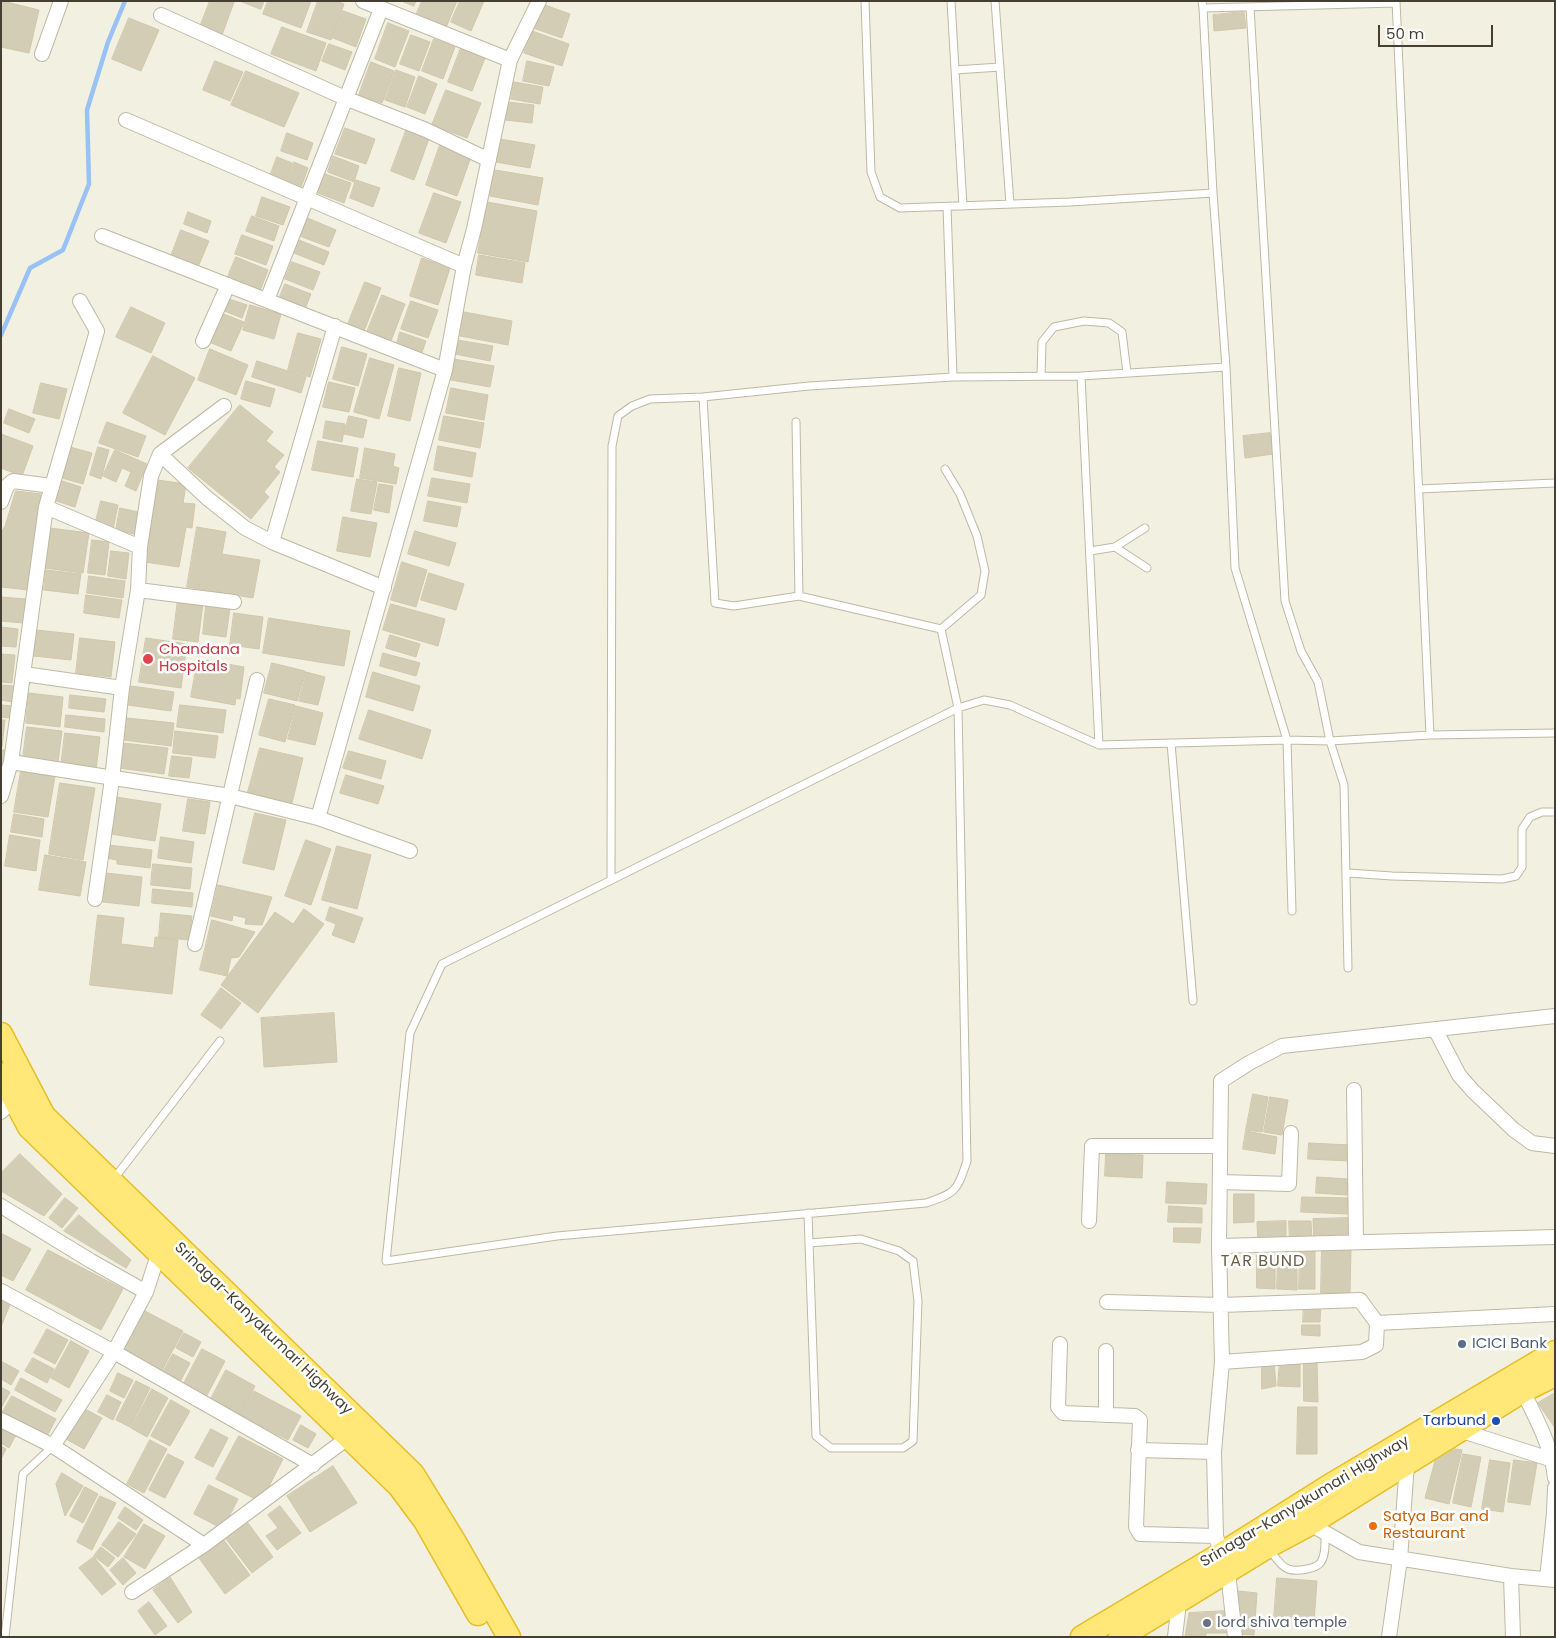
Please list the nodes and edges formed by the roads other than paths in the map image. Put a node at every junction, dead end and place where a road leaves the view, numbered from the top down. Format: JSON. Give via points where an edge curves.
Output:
{"nodes":[{"id":1,"x":61,"y":1,"type":"edge"},
{"id":2,"x":363,"y":1,"type":"edge"},
{"id":3,"x":539,"y":1,"type":"edge"},
{"id":4,"x":865,"y":1,"type":"edge"},
{"id":5,"x":951,"y":1,"type":"edge"},
{"id":6,"x":994,"y":1,"type":"edge"},
{"id":7,"x":1396,"y":2,"type":"edge"},
{"id":8,"x":1202,"y":5,"type":"edge"},
{"id":9,"x":1250,"y":7,"type":"junction"},
{"id":10,"x":382,"y":9,"type":"junction"},
{"id":11,"x":161,"y":15,"type":"dead end"},
{"id":12,"x":42,"y":54,"type":"dead end"},
{"id":13,"x":510,"y":60,"type":"junction"},
{"id":14,"x":1000,"y":67,"type":"junction"},
{"id":15,"x":955,"y":70,"type":"junction"},
{"id":16,"x":346,"y":98,"type":"junction"},
{"id":17,"x":126,"y":120,"type":"dead end"},
{"id":18,"x":489,"y":160,"type":"junction"},
{"id":19,"x":1213,"y":193,"type":"junction"},
{"id":20,"x":306,"y":199,"type":"junction"},
{"id":21,"x":1010,"y":204,"type":"junction"},
{"id":22,"x":963,"y":206,"type":"junction"},
{"id":23,"x":947,"y":207,"type":"junction"},
{"id":24,"x":102,"y":236,"type":"dead end"},
{"id":25,"x":464,"y":266,"type":"junction"},
{"id":26,"x":228,"y":285,"type":"junction"},
{"id":27,"x":267,"y":300,"type":"junction"},
{"id":28,"x":80,"y":301,"type":"dead end"},
{"id":29,"x":335,"y":326,"type":"junction"},
{"id":30,"x":203,"y":341,"type":"dead end"},
{"id":31,"x":1226,"y":367,"type":"junction"},
{"id":32,"x":445,"y":370,"type":"junction"},
{"id":33,"x":1127,"y":373,"type":"junction"},
{"id":34,"x":1041,"y":376,"type":"junction"},
{"id":35,"x":1081,"y":376,"type":"junction"},
{"id":36,"x":953,"y":377,"type":"junction"},
{"id":37,"x":704,"y":397,"type":"junction"},
{"id":38,"x":224,"y":406,"type":"dead end"},
{"id":39,"x":796,"y":422,"type":"dead end"},
{"id":40,"x":160,"y":454,"type":"junction"},
{"id":41,"x":945,"y":469,"type":"dead end"},
{"id":42,"x":1555,"y":482,"type":"edge"},
{"id":43,"x":52,"y":486,"type":"junction"},
{"id":44,"x":1419,"y":489,"type":"junction"},
{"id":45,"x":1,"y":502,"type":"edge"},
{"id":46,"x":46,"y":507,"type":"junction"},
{"id":47,"x":1146,"y":528,"type":"dead end"},
{"id":48,"x":272,"y":542,"type":"junction"},
{"id":49,"x":140,"y":547,"type":"junction"},
{"id":50,"x":1115,"y":548,"type":"junction"},
{"id":51,"x":1090,"y":551,"type":"junction"},
{"id":52,"x":1148,"y":568,"type":"dead end"},
{"id":53,"x":384,"y":588,"type":"junction"},
{"id":54,"x":138,"y":590,"type":"junction"},
{"id":55,"x":799,"y":596,"type":"junction"},
{"id":56,"x":234,"y":602,"type":"dead end"},
{"id":57,"x":941,"y":629,"type":"junction"},
{"id":58,"x":24,"y":674,"type":"junction"},
{"id":59,"x":257,"y":680,"type":"dead end"},
{"id":60,"x":122,"y":688,"type":"junction"},
{"id":61,"x":958,"y":708,"type":"junction"},
{"id":62,"x":1555,"y":733,"type":"edge"},
{"id":63,"x":1430,"y":735,"type":"junction"},
{"id":64,"x":1287,"y":740,"type":"junction"},
{"id":65,"x":1330,"y":741,"type":"junction"},
{"id":66,"x":1171,"y":743,"type":"junction"},
{"id":67,"x":1099,"y":745,"type":"junction"},
{"id":68,"x":12,"y":762,"type":"junction"},
{"id":69,"x":112,"y":779,"type":"junction"},
{"id":70,"x":1,"y":796,"type":"edge"},
{"id":71,"x":230,"y":796,"type":"junction"},
{"id":72,"x":1555,"y":812,"type":"edge"},
{"id":73,"x":318,"y":818,"type":"junction"},
{"id":74,"x":410,"y":851,"type":"dead end"},
{"id":75,"x":1348,"y":873,"type":"junction"},
{"id":76,"x":611,"y":880,"type":"junction"},
{"id":77,"x":95,"y":899,"type":"dead end"},
{"id":78,"x":1292,"y":910,"type":"dead end"},
{"id":79,"x":195,"y":944,"type":"dead end"},
{"id":80,"x":1348,"y":968,"type":"dead end"},
{"id":81,"x":1193,"y":1001,"type":"dead end"},
{"id":82,"x":1555,"y":1016,"type":"edge"},
{"id":83,"x":1435,"y":1029,"type":"junction"},
{"id":84,"x":3,"y":1037,"type":"edge"},
{"id":85,"x":220,"y":1041,"type":"dead end"},
{"id":86,"x":1,"y":1074,"type":"edge"},
{"id":87,"x":1354,"y":1090,"type":"dead end"},
{"id":88,"x":7,"y":1105,"type":"edge"},
{"id":89,"x":1291,"y":1133,"type":"dead end"},
{"id":90,"x":1220,"y":1146,"type":"junction"},
{"id":91,"x":1555,"y":1146,"type":"edge"},
{"id":92,"x":112,"y":1182,"type":"junction"},
{"id":93,"x":1220,"y":1182,"type":"junction"},
{"id":94,"x":1,"y":1206,"type":"edge"},
{"id":95,"x":808,"y":1213,"type":"junction"},
{"id":96,"x":1089,"y":1221,"type":"dead end"},
{"id":97,"x":1555,"y":1237,"type":"edge"},
{"id":98,"x":1356,"y":1242,"type":"junction"},
{"id":99,"x":809,"y":1243,"type":"junction"},
{"id":100,"x":1219,"y":1246,"type":"junction"},
{"id":101,"x":159,"y":1252,"type":"junction"},
{"id":102,"x":1,"y":1291,"type":"edge"},
{"id":103,"x":146,"y":1292,"type":"junction"},
{"id":104,"x":1106,"y":1302,"type":"dead end"},
{"id":105,"x":1221,"y":1305,"type":"junction"},
{"id":106,"x":1555,"y":1314,"type":"edge"},
{"id":107,"x":1377,"y":1323,"type":"junction"},
{"id":108,"x":1060,"y":1344,"type":"dead end"},
{"id":109,"x":1106,"y":1351,"type":"dead end"},
{"id":110,"x":114,"y":1352,"type":"junction"},
{"id":111,"x":1555,"y":1352,"type":"edge"},
{"id":112,"x":1222,"y":1362,"type":"junction"},
{"id":113,"x":1555,"y":1375,"type":"edge"},
{"id":114,"x":1523,"y":1391,"type":"junction"},
{"id":115,"x":1106,"y":1415,"type":"junction"},
{"id":116,"x":1,"y":1420,"type":"edge"},
{"id":117,"x":1459,"y":1430,"type":"junction"},
{"id":118,"x":349,"y":1437,"type":"junction"},
{"id":119,"x":1551,"y":1440,"type":"edge"},
{"id":120,"x":53,"y":1446,"type":"junction"},
{"id":121,"x":1138,"y":1450,"type":"junction"},
{"id":122,"x":1214,"y":1452,"type":"junction"},
{"id":123,"x":1554,"y":1460,"type":"edge"},
{"id":124,"x":1407,"y":1464,"type":"junction"},
{"id":125,"x":313,"y":1465,"type":"junction"},
{"id":126,"x":1555,"y":1478,"type":"edge"},
{"id":127,"x":1555,"y":1488,"type":"edge"},
{"id":128,"x":1318,"y":1529,"type":"junction"},
{"id":129,"x":204,"y":1545,"type":"junction"},
{"id":130,"x":1267,"y":1547,"type":"junction"},
{"id":131,"x":1221,"y":1554,"type":"junction"},
{"id":132,"x":1400,"y":1559,"type":"junction"},
{"id":133,"x":1511,"y":1576,"type":"junction"},
{"id":134,"x":1551,"y":1579,"type":"edge"},
{"id":135,"x":132,"y":1592,"type":"dead end"},
{"id":136,"x":1178,"y":1602,"type":"junction"},
{"id":137,"x":4,"y":1618,"type":"edge"},
{"id":138,"x":5,"y":1637,"type":"edge"},
{"id":139,"x":491,"y":1637,"type":"edge"},
{"id":140,"x":509,"y":1637,"type":"edge"},
{"id":141,"x":1082,"y":1637,"type":"edge"},
{"id":142,"x":1120,"y":1637,"type":"edge"},
{"id":143,"x":1174,"y":1637,"type":"edge"},
{"id":144,"x":1235,"y":1637,"type":"edge"},
{"id":145,"x":1389,"y":1637,"type":"edge"},
{"id":146,"x":1513,"y":1637,"type":"edge"}],
"edges":[{"from":1,"to":12,"type":"street"},
{"from":2,"to":10,"type":"street"},
{"from":3,"to":13,"type":"street"},
{"from":4,"to":23,"type":"lane","via":[[871,172],[880,197],[900,208]]},
{"from":5,"to":15,"type":"lane"},
{"from":6,"to":14,"type":"lane"},
{"from":7,"to":9,"type":"lane"},
{"from":7,"to":44,"type":"lane"},
{"from":8,"to":9,"type":"lane"},
{"from":8,"to":19,"type":"lane"},
{"from":9,"to":65,"type":"lane","via":[[1285,601],[1301,651],[1318,682]]},
{"from":10,"to":13,"type":"street"},
{"from":10,"to":16,"type":"street"},
{"from":11,"to":16,"type":"street"},
{"from":13,"to":18,"type":"street"},
{"from":14,"to":15,"type":"lane"},
{"from":14,"to":21,"type":"lane"},
{"from":15,"to":22,"type":"lane"},
{"from":16,"to":18,"type":"street"},
{"from":16,"to":20,"type":"street"},
{"from":17,"to":20,"type":"street"},
{"from":18,"to":25,"type":"street"},
{"from":19,"to":21,"type":"lane"},
{"from":19,"to":31,"type":"lane"},
{"from":20,"to":25,"type":"street"},
{"from":20,"to":27,"type":"street"},
{"from":21,"to":22,"type":"lane"},
{"from":22,"to":23,"type":"lane"},
{"from":23,"to":36,"type":"lane"},
{"from":24,"to":26,"type":"street"},
{"from":25,"to":32,"type":"street"},
{"from":26,"to":27,"type":"street"},
{"from":26,"to":30,"type":"street"},
{"from":27,"to":29,"type":"street"},
{"from":28,"to":43,"type":"street","via":[[97,331]]},
{"from":29,"to":32,"type":"street"},
{"from":29,"to":48,"type":"street"},
{"from":31,"to":33,"type":"lane"},
{"from":31,"to":64,"type":"lane","via":[[1235,568]]},
{"from":32,"to":53,"type":"street"},
{"from":33,"to":34,"type":"lane","via":[[1122,332],[1109,323],[1084,321],[1054,327],[1042,342]]},
{"from":33,"to":35,"type":"lane"},
{"from":34,"to":35,"type":"lane"},
{"from":34,"to":36,"type":"lane"},
{"from":35,"to":51,"type":"lane"},
{"from":36,"to":37,"type":"lane","via":[[809,386]]},
{"from":37,"to":55,"type":"lane","via":[[715,603],[734,606]]},
{"from":37,"to":76,"type":"lane","via":[[650,399],[632,406],[618,416],[612,446]]},
{"from":38,"to":40,"type":"street"},
{"from":39,"to":55,"type":"lane"},
{"from":40,"to":48,"type":"street","via":[[245,528]]},
{"from":40,"to":49,"type":"street","via":[[151,476]]},
{"from":41,"to":57,"type":"lane","via":[[960,494],[977,536],[985,571],[981,595]]},
{"from":42,"to":44,"type":"lane"},
{"from":43,"to":45,"type":"street","via":[[13,481],[6,486]]},
{"from":43,"to":46,"type":"street"},
{"from":44,"to":63,"type":"lane"},
{"from":46,"to":49,"type":"street"},
{"from":46,"to":58,"type":"street"},
{"from":47,"to":50,"type":"lane"},
{"from":48,"to":53,"type":"street"},
{"from":49,"to":54,"type":"street"},
{"from":50,"to":51,"type":"lane"},
{"from":50,"to":52,"type":"lane"},
{"from":51,"to":67,"type":"lane"},
{"from":53,"to":73,"type":"street"},
{"from":54,"to":56,"type":"street"},
{"from":54,"to":60,"type":"street"},
{"from":55,"to":57,"type":"lane"},
{"from":57,"to":61,"type":"lane"},
{"from":58,"to":60,"type":"street"},
{"from":58,"to":68,"type":"street"},
{"from":59,"to":71,"type":"street"},
{"from":60,"to":69,"type":"street"},
{"from":61,"to":67,"type":"lane","via":[[984,700],[1010,705]]},
{"from":61,"to":76,"type":"lane"},
{"from":61,"to":95,"type":"lane","via":[[967,1161],[958,1187],[946,1196],[926,1203]]},
{"from":62,"to":63,"type":"lane"},
{"from":63,"to":65,"type":"lane"},
{"from":64,"to":65,"type":"lane"},
{"from":64,"to":66,"type":"lane"},
{"from":64,"to":78,"type":"lane"},
{"from":65,"to":75,"type":"lane","via":[[1344,785]]},
{"from":66,"to":67,"type":"lane"},
{"from":66,"to":81,"type":"lane"},
{"from":68,"to":69,"type":"street"},
{"from":68,"to":70,"type":"street"},
{"from":69,"to":71,"type":"street"},
{"from":69,"to":77,"type":"street"},
{"from":71,"to":73,"type":"street"},
{"from":71,"to":79,"type":"street"},
{"from":72,"to":75,"type":"lane","via":[[1542,812],[1530,817],[1522,829],[1522,867],[1516,876],[1502,879]]},
{"from":73,"to":74,"type":"street"},
{"from":75,"to":80,"type":"lane"},
{"from":76,"to":95,"type":"lane","via":[[442,964],[410,1033],[386,1261],[557,1236]]},
{"from":82,"to":83,"type":"street"},
{"from":83,"to":90,"type":"street","via":[[1282,1046],[1249,1063],[1221,1081]]},
{"from":83,"to":91,"type":"street","via":[[1459,1075],[1473,1091],[1532,1143]]},
{"from":84,"to":92,"type":"highway","name":"Srinagar-Kanyakumari Highway","via":[[44,1116]]},
{"from":85,"to":92,"type":"lane"},
{"from":86,"to":88,"type":"highway","name":"Srinagar-Kanyakumari Highway"},
{"from":87,"to":98,"type":"street"},
{"from":88,"to":101,"type":"highway","name":"Srinagar-Kanyakumari Highway"},
{"from":89,"to":93,"type":"street","via":[[1289,1184]]},
{"from":90,"to":93,"type":"street"},
{"from":90,"to":96,"type":"street","via":[[1092,1146]]},
{"from":92,"to":140,"type":"highway","name":"Srinagar-Kanyakumari Highway","via":[[413,1474]]},
{"from":93,"to":100,"type":"street"},
{"from":94,"to":103,"type":"street"},
{"from":95,"to":99,"type":"lane"},
{"from":97,"to":98,"type":"street"},
{"from":98,"to":100,"type":"street"},
{"from":99,"to":99,"type":"lane","via":[[861,1239],[899,1251],[913,1261],[918,1301],[913,1441],[903,1448],[831,1448],[816,1436]]},
{"from":100,"to":105,"type":"street"},
{"from":101,"to":103,"type":"street"},
{"from":101,"to":118,"type":"highway","name":"Srinagar-Kanyakumari Highway"},
{"from":102,"to":110,"type":"street"},
{"from":103,"to":110,"type":"street"},
{"from":104,"to":105,"type":"street"},
{"from":105,"to":107,"type":"street","via":[[1360,1300]]},
{"from":105,"to":112,"type":"street"},
{"from":106,"to":107,"type":"street"},
{"from":107,"to":112,"type":"street","via":[[1376,1345],[1362,1352]]},
{"from":108,"to":115,"type":"street","via":[[1058,1407],[1063,1413]]},
{"from":109,"to":115,"type":"street"},
{"from":110,"to":120,"type":"street"},
{"from":110,"to":125,"type":"street"},
{"from":111,"to":131,"type":"highway","name":"Srinagar-Kanyakumari Highway"},
{"from":112,"to":122,"type":"street"},
{"from":113,"to":114,"type":"highway","name":"Srinagar-Kanyakumari Highway"},
{"from":114,"to":117,"type":"highway","name":"Srinagar-Kanyakumari Highway"},
{"from":114,"to":119,"type":"street"},
{"from":115,"to":121,"type":"street","via":[[1135,1416],[1140,1420]]},
{"from":116,"to":120,"type":"street"},
{"from":117,"to":123,"type":"street"},
{"from":117,"to":124,"type":"highway","name":"Srinagar-Kanyakumari Highway"},
{"from":118,"to":125,"type":"street"},
{"from":118,"to":139,"type":"highway","name":"Srinagar-Kanyakumari Highway","via":[[399,1486],[420,1514]]},
{"from":119,"to":123,"type":"street"},
{"from":120,"to":129,"type":"street"},
{"from":120,"to":137,"type":"lane","via":[[24,1474]]},
{"from":121,"to":122,"type":"street"},
{"from":121,"to":131,"type":"street","via":[[1136,1528],[1140,1534]]},
{"from":122,"to":131,"type":"street"},
{"from":123,"to":126,"type":"street"},
{"from":124,"to":128,"type":"highway","name":"Srinagar-Kanyakumari Highway"},
{"from":124,"to":132,"type":"street"},
{"from":125,"to":129,"type":"street"},
{"from":127,"to":134,"type":"street"},
{"from":128,"to":130,"type":"highway","name":"Srinagar-Kanyakumari Highway"},
{"from":128,"to":130,"type":"lane","via":[[1324,1554],[1321,1563],[1314,1568],[1288,1568]]},
{"from":128,"to":132,"type":"street","via":[[1359,1552]]},
{"from":129,"to":135,"type":"street"},
{"from":130,"to":131,"type":"highway","name":"Srinagar-Kanyakumari Highway"},
{"from":131,"to":136,"type":"highway","name":"Srinagar-Kanyakumari Highway"},
{"from":131,"to":141,"type":"highway","name":"Srinagar-Kanyakumari Highway"},
{"from":131,"to":144,"type":"street"},
{"from":132,"to":133,"type":"street"},
{"from":132,"to":145,"type":"street"},
{"from":133,"to":134,"type":"street"},
{"from":133,"to":146,"type":"street"},
{"from":136,"to":142,"type":"highway","name":"Srinagar-Kanyakumari Highway"},
{"from":136,"to":143,"type":"street"},
{"from":137,"to":138,"type":"lane"}]}
